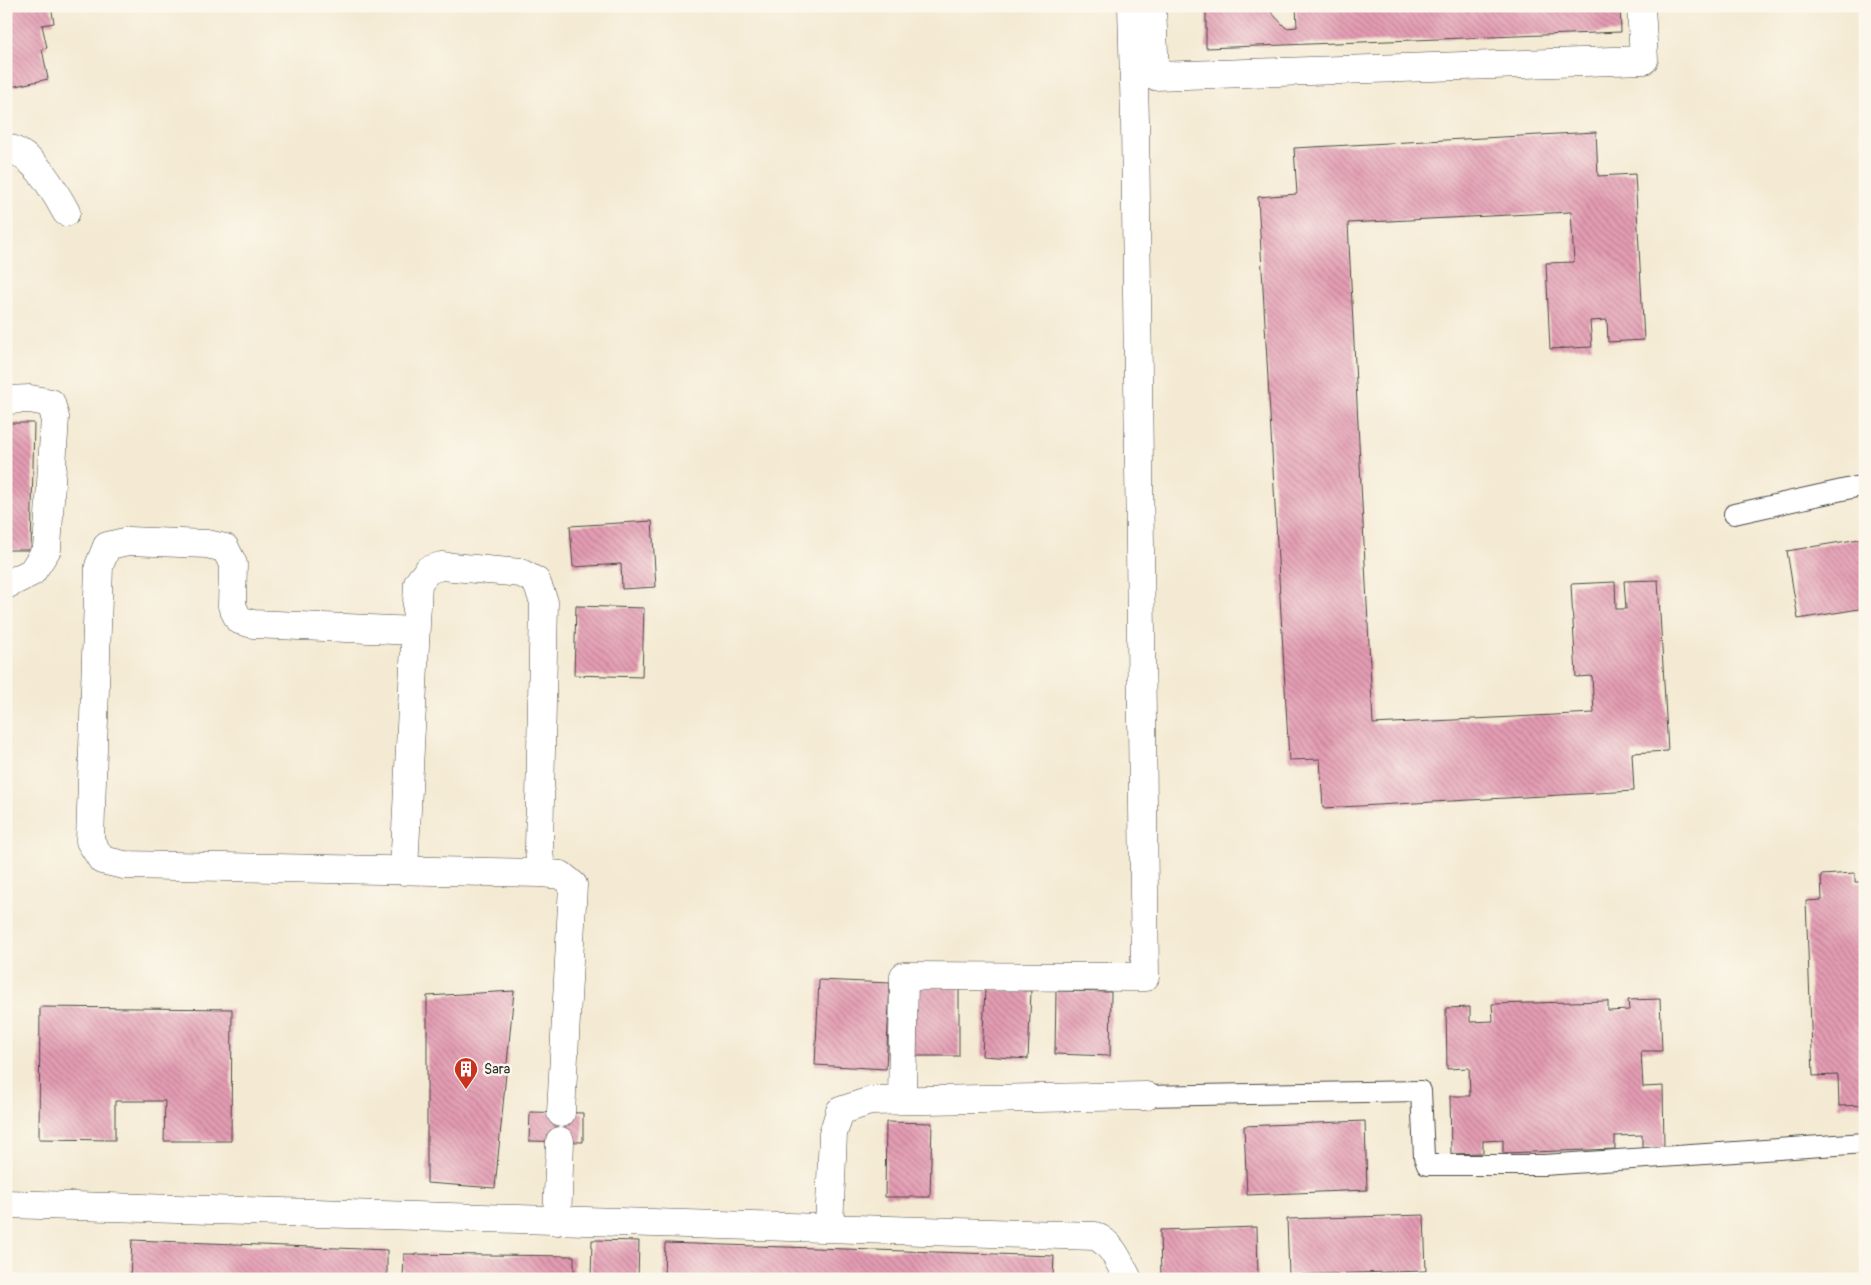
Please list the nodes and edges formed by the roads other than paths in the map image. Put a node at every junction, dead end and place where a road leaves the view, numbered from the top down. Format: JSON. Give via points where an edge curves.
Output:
{"nodes":[{"id":1,"x":1132,"y":6,"type":"edge"},
{"id":2,"x":1152,"y":6,"type":"edge"},
{"id":3,"x":1641,"y":6,"type":"edge"},
{"id":4,"x":6,"y":147,"type":"edge"},
{"id":5,"x":66,"y":212,"type":"dead end"},
{"id":6,"x":6,"y":400,"type":"edge"},
{"id":7,"x":1865,"y":485,"type":"edge"},
{"id":8,"x":1734,"y":514,"type":"dead end"},
{"id":9,"x":6,"y":585,"type":"edge"},
{"id":10,"x":416,"y":631,"type":"junction"},
{"id":11,"x":404,"y":871,"type":"junction"},
{"id":12,"x":541,"y":873,"type":"junction"},
{"id":13,"x":1146,"y":1096,"type":"joint"},
{"id":14,"x":902,"y":1100,"type":"junction"},
{"id":15,"x":561,"y":1113,"type":"dead end"},
{"id":16,"x":560,"y":1141,"type":"dead end"},
{"id":17,"x":1865,"y":1143,"type":"edge"},
{"id":18,"x":6,"y":1204,"type":"edge"},
{"id":19,"x":557,"y":1221,"type":"junction"},
{"id":20,"x":829,"y":1228,"type":"junction"},
{"id":21,"x":1128,"y":1279,"type":"edge"}],
"edges":[{"from":1,"to":14,"type":"street","via":[[1145,977],[904,976]]},
{"from":2,"to":3,"type":"street","via":[[1156,76],[1644,60]]},
{"from":4,"to":5,"type":"street","via":[[34,163]]},
{"from":6,"to":9,"type":"street","via":[[30,399],[51,403],[56,417],[47,549],[32,572]]},
{"from":7,"to":8,"type":"lane"},
{"from":10,"to":11,"type":"street"},
{"from":10,"to":11,"type":"street","via":[[253,624],[239,620],[232,606],[233,564],[225,548],[207,544],[128,541],[107,546],[98,566],[90,841],[102,860],[124,865]]},
{"from":10,"to":12,"type":"street","via":[[418,583],[428,570],[441,566],[521,572],[536,580],[544,602]]},
{"from":11,"to":12,"type":"street"},
{"from":12,"to":15,"type":"street","via":[[561,874],[573,885]]},
{"from":13,"to":14,"type":"street"},
{"from":13,"to":17,"type":"lane","via":[[1421,1090],[1427,1165],[1544,1165]]},
{"from":14,"to":20,"type":"street","via":[[870,1101],[840,1111],[833,1134]]},
{"from":16,"to":19,"type":"street"},
{"from":18,"to":19,"type":"street"},
{"from":19,"to":20,"type":"street"},
{"from":20,"to":21,"type":"street","via":[[1095,1236],[1111,1246]]}]}
